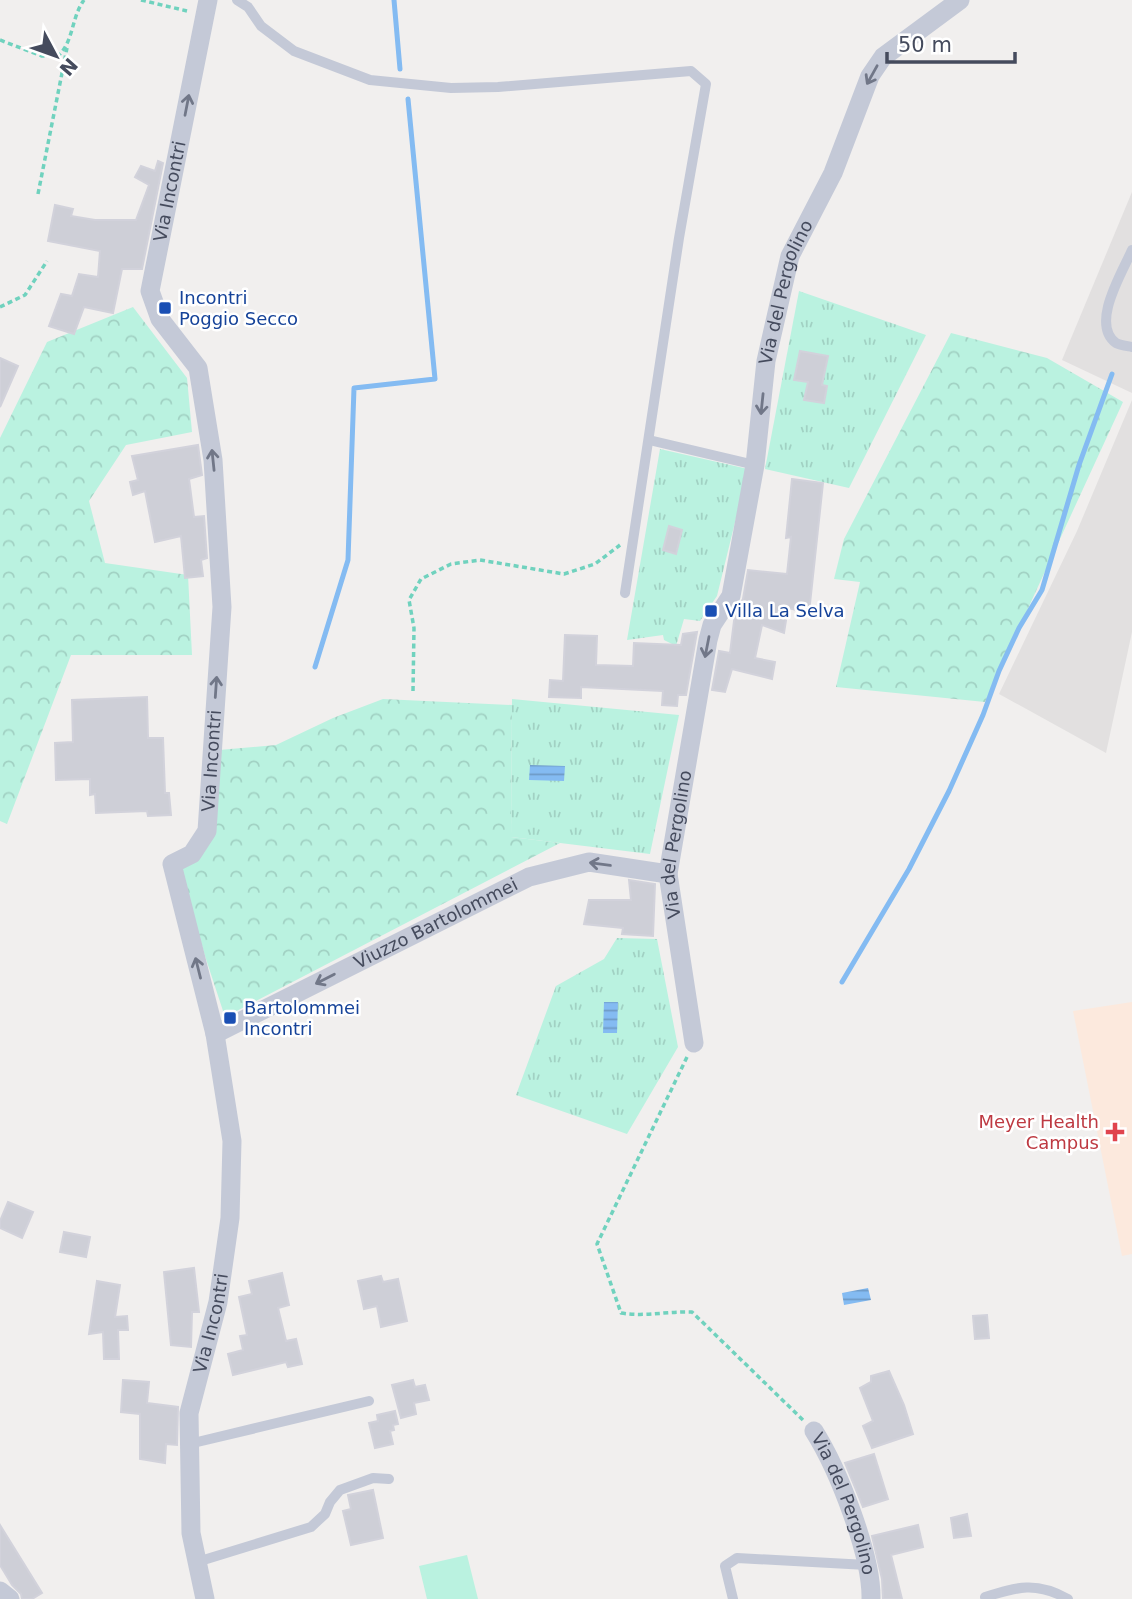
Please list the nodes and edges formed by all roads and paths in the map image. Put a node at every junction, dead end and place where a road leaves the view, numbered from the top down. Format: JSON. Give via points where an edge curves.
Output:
{"nodes":[{"id":1,"x":83,"y":0,"type":"edge"},
{"id":2,"x":141,"y":0,"type":"edge"},
{"id":3,"x":237,"y":0,"type":"edge"},
{"id":4,"x":960,"y":0,"type":"edge"},
{"id":5,"x":208,"y":5,"type":"edge"},
{"id":6,"x":0,"y":40,"type":"edge"},
{"id":7,"x":67,"y":48,"type":"junction"},
{"id":8,"x":38,"y":194,"type":"dead end"},
{"id":9,"x":1132,"y":250,"type":"edge"},
{"id":10,"x":47,"y":261,"type":"dead end"},
{"id":11,"x":0,"y":307,"type":"edge"},
{"id":12,"x":1132,"y":347,"type":"edge"},
{"id":13,"x":649,"y":440,"type":"junction"},
{"id":14,"x":755,"y":465,"type":"junction"},
{"id":15,"x":634,"y":535,"type":"junction"},
{"id":16,"x":625,"y":593,"type":"dead end"},
{"id":17,"x":413,"y":691,"type":"dead end"},
{"id":18,"x":668,"y":874,"type":"junction"},
{"id":19,"x":215,"y":1034,"type":"junction"},
{"id":20,"x":694,"y":1043,"type":"joint"},
{"id":21,"x":369,"y":1401,"type":"dead end"},
{"id":22,"x":814,"y":1431,"type":"joint"},
{"id":23,"x":189,"y":1444,"type":"junction"},
{"id":24,"x":389,"y":1479,"type":"dead end"},
{"id":25,"x":197,"y":1562,"type":"junction"},
{"id":26,"x":867,"y":1564,"type":"junction"},
{"id":27,"x":0,"y":1591,"type":"edge"},
{"id":28,"x":985,"y":1597,"type":"edge"},
{"id":29,"x":10,"y":1599,"type":"edge"},
{"id":30,"x":205,"y":1599,"type":"edge"},
{"id":31,"x":733,"y":1599,"type":"edge"},
{"id":32,"x":872,"y":1599,"type":"edge"},
{"id":33,"x":1068,"y":1599,"type":"edge"}],
"edges":[{"from":1,"to":7,"type":"path"},
{"from":2,"to":5,"type":"path","via":[[182,12]]},
{"from":3,"to":13,"type":"lane","via":[[294,51],[370,80],[451,88],[498,87],[691,71],[706,84]]},
{"from":4,"to":14,"type":"street","name":"Via del Pergolino","one_way":true,"via":[[883,57],[870,76],[833,173],[790,256],[766,361]]},
{"from":19,"to":5,"type":"street","name":"Via Incontri","one_way":true,"via":[[172,864],[192,854],[207,831],[222,607],[214,460],[198,368],[160,319],[150,291]]},
{"from":6,"to":7,"type":"path","via":[[42,56],[58,57]]},
{"from":7,"to":8,"type":"path"},
{"from":9,"to":12,"type":"lane","via":[[1105,314],[1106,331],[1116,343]]},
{"from":10,"to":11,"type":"path","via":[[26,295]]},
{"from":13,"to":14,"type":"lane"},
{"from":13,"to":15,"type":"lane"},
{"from":14,"to":18,"type":"street","name":"Via del Pergolino","one_way":true,"via":[[731,596],[708,640]]},
{"from":15,"to":16,"type":"lane"},
{"from":15,"to":17,"type":"path","via":[[595,564],[564,574],[480,560],[452,564],[421,579],[410,600]]},
{"from":18,"to":19,"type":"street","name":"Viuzzo Bartolommei","one_way":true,"via":[[589,862],[530,877]]},
{"from":18,"to":20,"type":"street","name":"Via del Pergolino"},
{"from":19,"to":23,"type":"street","name":"Via Incontri","via":[[232,1140],[230,1218],[218,1302],[189,1413]]},
{"from":20,"to":22,"type":"path","name":"Via del Pergolino","via":[[597,1244],[621,1313],[692,1312]]},
{"from":21,"to":23,"type":"lane"},
{"from":22,"to":26,"type":"street","name":"Via del Pergolino","via":[[826,1449]]},
{"from":23,"to":25,"type":"street","name":"Via Incontri","via":[[191,1533]]},
{"from":24,"to":25,"type":"lane","via":[[373,1478],[340,1490],[311,1528]]},
{"from":25,"to":30,"type":"street","name":"Via Incontri"},
{"from":26,"to":31,"type":"lane","via":[[737,1558],[725,1566]]},
{"from":26,"to":32,"type":"street","name":"Via del Pergolino"},
{"from":27,"to":29,"type":"street"},
{"from":28,"to":33,"type":"lane","via":[[1017,1587],[1043,1587]]}]}
